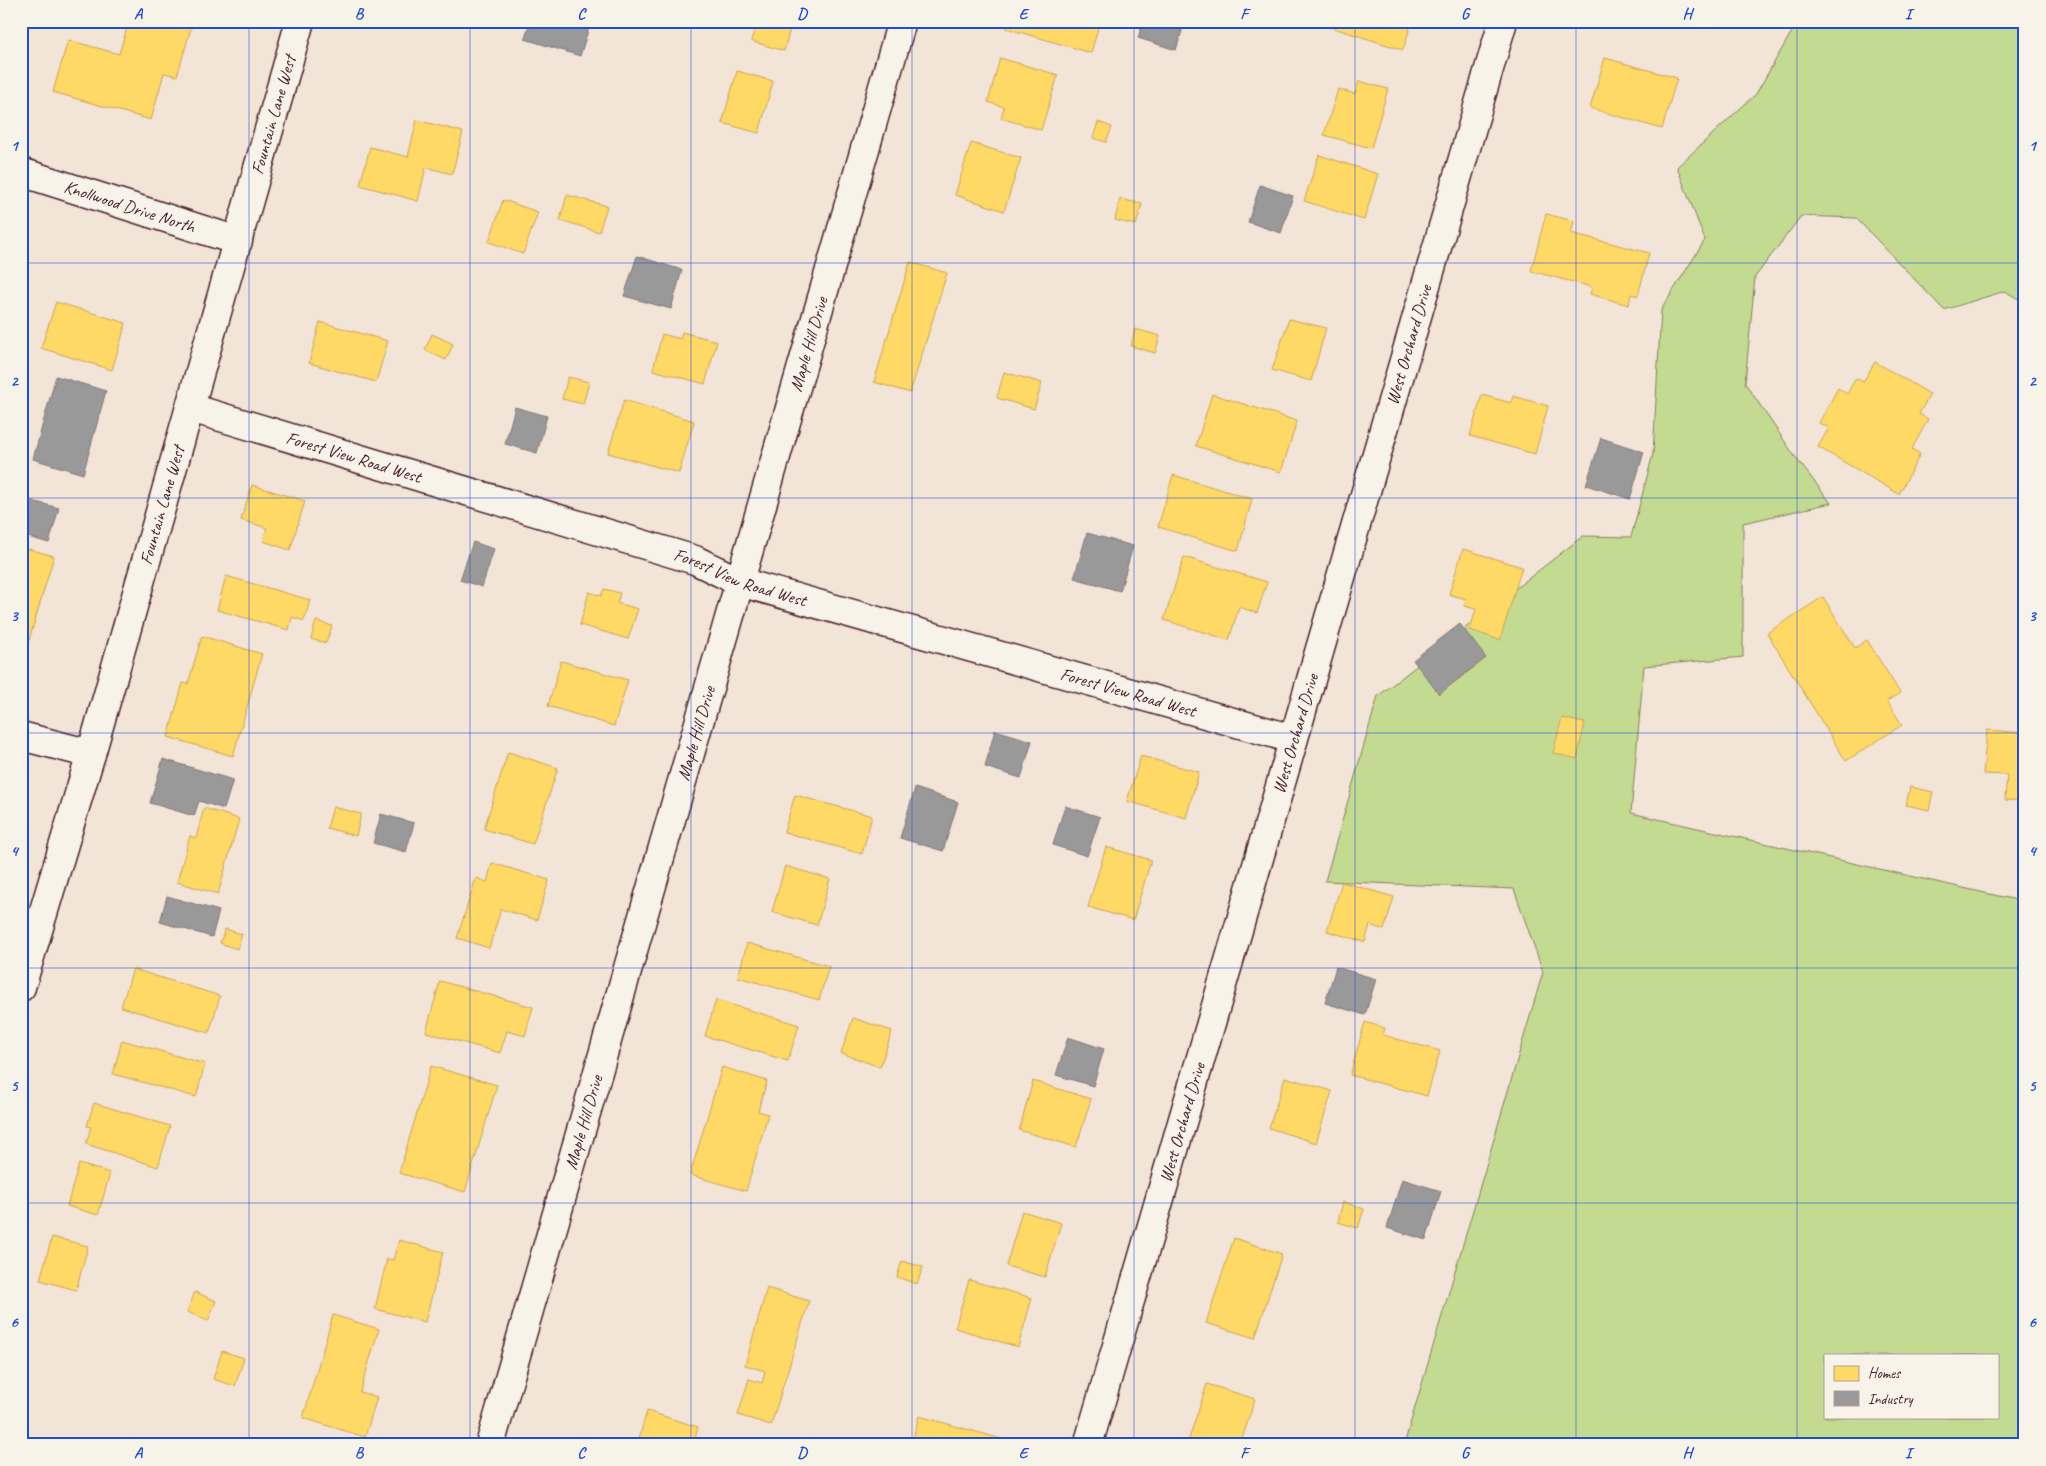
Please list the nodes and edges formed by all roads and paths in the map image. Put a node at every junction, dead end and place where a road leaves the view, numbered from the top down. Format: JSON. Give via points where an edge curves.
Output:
{"nodes":[{"id":1,"x":300,"y":21,"type":"edge"},
{"id":2,"x":902,"y":21,"type":"edge"},
{"id":3,"x":1503,"y":21,"type":"edge"},
{"id":4,"x":21,"y":172,"type":"edge"},
{"id":5,"x":238,"y":241,"type":"junction"},
{"id":6,"x":191,"y":408,"type":"junction"},
{"id":7,"x":740,"y":582,"type":"junction"},
{"id":8,"x":21,"y":736,"type":"edge"},
{"id":9,"x":1293,"y":739,"type":"junction"},
{"id":10,"x":91,"y":754,"type":"junction"},
{"id":11,"x":21,"y":987,"type":"edge"},
{"id":12,"x":490,"y":1445,"type":"edge"},
{"id":13,"x":1088,"y":1445,"type":"edge"}],
"edges":[{"from":1,"to":5,"type":"street","name":"Fountain Lane West"},
{"from":2,"to":7,"type":"street","name":"Maple Hill Drive"},
{"from":3,"to":9,"type":"street","name":"West Orchard Drive"},
{"from":4,"to":5,"type":"street","name":"Knollwood Drive North"},
{"from":5,"to":6,"type":"street","name":"Fountain Lane West"},
{"from":6,"to":7,"type":"street","name":"Forest View Road West","via":[[695,560]]},
{"from":6,"to":10,"type":"street","name":"Fountain Lane West"},
{"from":7,"to":9,"type":"street","name":"Forest View Road West"},
{"from":7,"to":12,"type":"street","name":"Maple Hill Drive"},
{"from":8,"to":10,"type":"street"},
{"from":9,"to":13,"type":"street","name":"West Orchard Drive"},
{"from":10,"to":11,"type":"street","name":"Fountain Lane West"}]}
